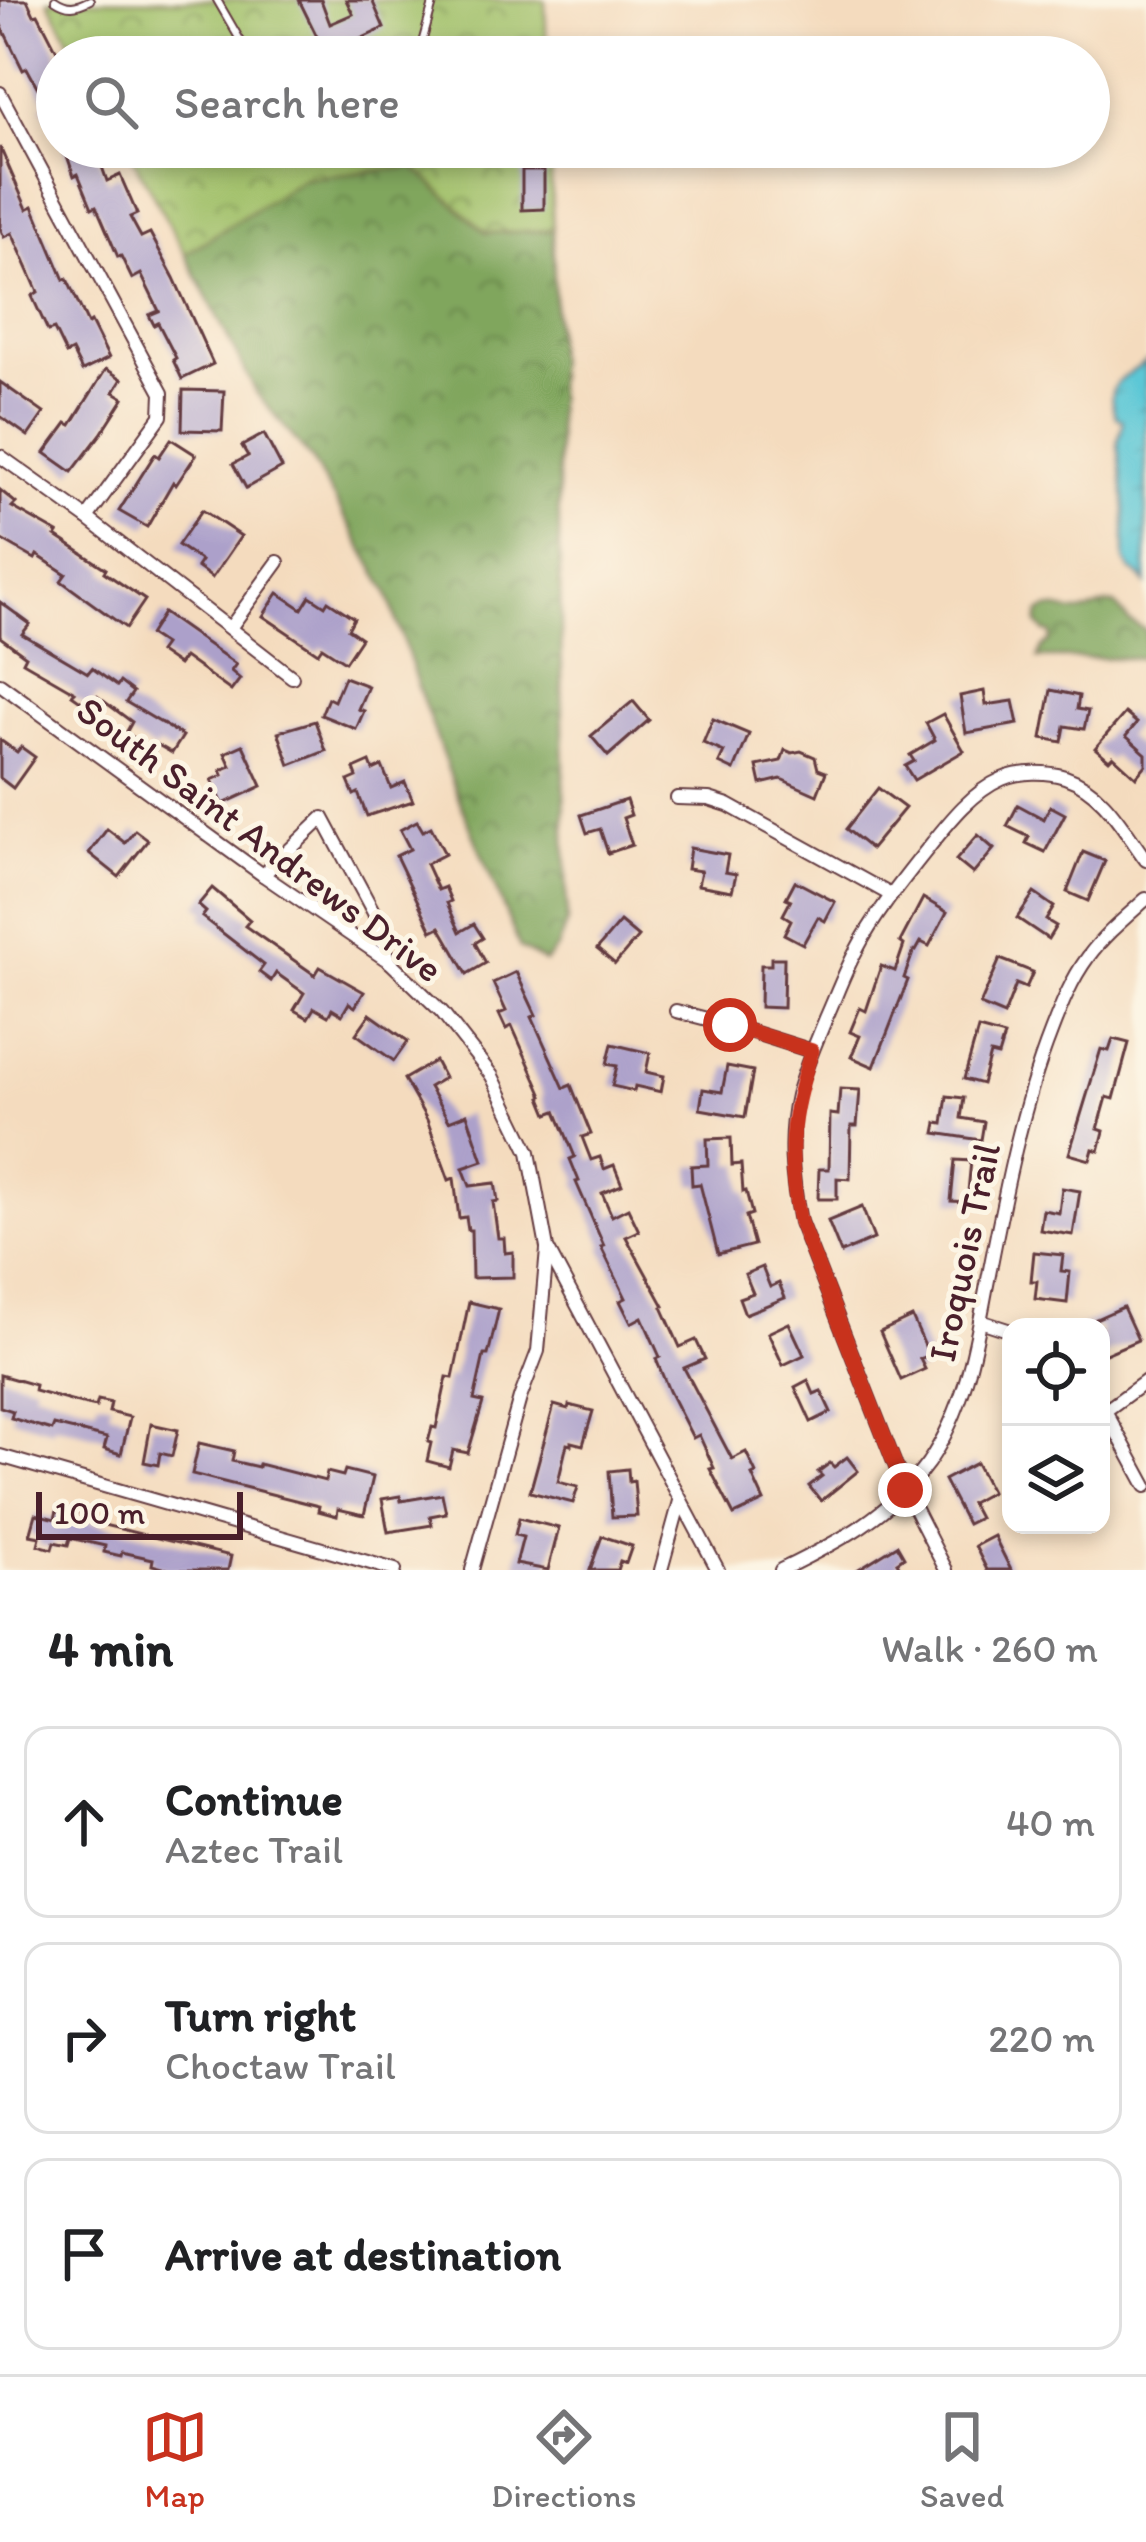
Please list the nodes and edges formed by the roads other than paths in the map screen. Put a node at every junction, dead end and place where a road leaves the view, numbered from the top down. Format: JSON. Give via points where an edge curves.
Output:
{"nodes":[{"id":1,"x":55,"y":0,"type":"edge"},
{"id":2,"x":90,"y":0,"type":"edge"},
{"id":3,"x":217,"y":0,"type":"edge"},
{"id":4,"x":434,"y":0,"type":"edge"},
{"id":5,"x":238,"y":36,"type":"edge"},
{"id":6,"x":424,"y":36,"type":"edge"},
{"id":7,"x":0,"y":93,"type":"edge"},
{"id":8,"x":4,"y":113,"type":"edge"},
{"id":9,"x":0,"y":456,"type":"edge"},
{"id":10,"x":87,"y":518,"type":"junction"},
{"id":11,"x":278,"y":562,"type":"dead end"},
{"id":12,"x":230,"y":628,"type":"junction"},
{"id":13,"x":292,"y":677,"type":"dead end"},
{"id":14,"x":0,"y":684,"type":"edge"},
{"id":15,"x":677,"y":798,"type":"dead end"},
{"id":16,"x":1146,"y":860,"type":"edge"},
{"id":17,"x":263,"y":875,"type":"junction"},
{"id":18,"x":891,"y":895,"type":"junction"},
{"id":19,"x":1146,"y":899,"type":"edge"},
{"id":20,"x":390,"y":962,"type":"junction"},
{"id":21,"x":676,"y":1012,"type":"dead end"},
{"id":22,"x":812,"y":1051,"type":"junction"},
{"id":23,"x":547,"y":1248,"type":"junction"},
{"id":24,"x":980,"y":1321,"type":"junction"},
{"id":25,"x":1002,"y":1328,"type":"edge"},
{"id":26,"x":1146,"y":1381,"type":"edge"},
{"id":27,"x":1110,"y":1403,"type":"edge"},
{"id":28,"x":1110,"y":1420,"type":"edge"},
{"id":29,"x":0,"y":1456,"type":"edge"},
{"id":30,"x":1146,"y":1486,"type":"edge"},
{"id":31,"x":905,"y":1490,"type":"junction"},
{"id":32,"x":681,"y":1500,"type":"junction"},
{"id":33,"x":394,"y":1570,"type":"edge"},
{"id":34,"x":472,"y":1570,"type":"edge"},
{"id":35,"x":661,"y":1570,"type":"edge"},
{"id":36,"x":718,"y":1570,"type":"edge"},
{"id":37,"x":781,"y":1570,"type":"edge"},
{"id":38,"x":946,"y":1570,"type":"edge"}],
"edges":[{"from":1,"to":2,"type":"lane","via":[[67,7]]},
{"from":3,"to":5,"type":"lane"},
{"from":4,"to":6,"type":"lane"},
{"from":7,"to":8,"type":"street"},
{"from":8,"to":10,"type":"street","via":[[162,393],[161,416]]},
{"from":9,"to":10,"type":"street"},
{"from":10,"to":12,"type":"street"},
{"from":11,"to":12,"type":"street"},
{"from":12,"to":13,"type":"street"},
{"from":14,"to":17,"type":"street","name":"South Saint Andrews Drive"},
{"from":15,"to":18,"type":"street","via":[[728,805]]},
{"from":16,"to":18,"type":"street","via":[[1100,796],[1070,778],[1020,774],[952,818]]},
{"from":17,"to":20,"type":"street","name":"South Saint Andrews Drive"},
{"from":17,"to":20,"type":"street","via":[[323,818],[374,913]]},
{"from":18,"to":22,"type":"street"},
{"from":19,"to":24,"type":"street","name":"Iroquois Trail","via":[[1087,958],[1035,1073]]},
{"from":20,"to":23,"type":"street","name":"South Saint Andrews Drive","via":[[492,1076],[529,1152]]},
{"from":21,"to":22,"type":"street"},
{"from":22,"to":31,"type":"street","via":[[791,1138],[800,1222]]},
{"from":23,"to":32,"type":"street","name":"South Saint Andrews Drive"},
{"from":23,"to":34,"type":"street","via":[[538,1351]]},
{"from":24,"to":25,"type":"street"},
{"from":24,"to":31,"type":"street","name":"Iroquois Trail","via":[[967,1386]]},
{"from":26,"to":27,"type":"street"},
{"from":28,"to":30,"type":"street"},
{"from":29,"to":33,"type":"street"},
{"from":31,"to":37,"type":"street","name":"Iroquois Trail","via":[[856,1532]]},
{"from":31,"to":38,"type":"street"},
{"from":32,"to":35,"type":"street"},
{"from":32,"to":36,"type":"street","name":"South Saint Andrews Drive"}]}
